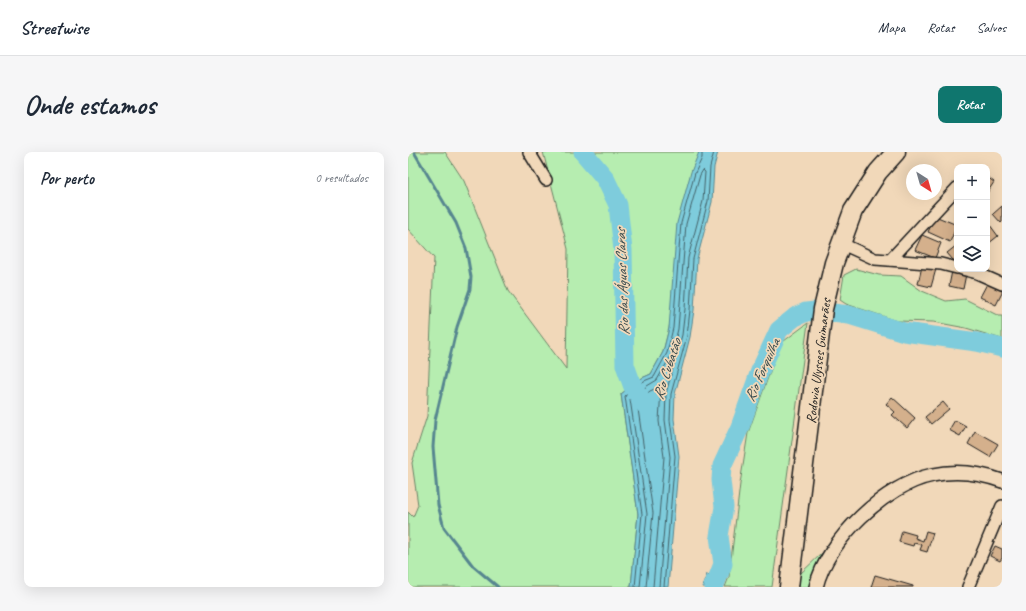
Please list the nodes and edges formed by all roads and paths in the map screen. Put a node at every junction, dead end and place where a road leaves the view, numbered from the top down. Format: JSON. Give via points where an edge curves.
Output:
{"nodes":[{"id":1,"x":530,"y":152,"type":"edge"},
{"id":2,"x":896,"y":152,"type":"edge"},
{"id":3,"x":546,"y":180,"type":"dead end"},
{"id":4,"x":954,"y":191,"type":"edge"},
{"id":5,"x":840,"y":243,"type":"junction"},
{"id":6,"x":890,"y":260,"type":"junction"},
{"id":7,"x":954,"y":267,"type":"edge"},
{"id":8,"x":973,"y":272,"type":"edge"},
{"id":9,"x":1002,"y":284,"type":"edge"},
{"id":10,"x":1002,"y":481,"type":"edge"},
{"id":11,"x":1002,"y":506,"type":"edge"},
{"id":12,"x":789,"y":587,"type":"edge"},
{"id":13,"x":816,"y":587,"type":"edge"},
{"id":14,"x":968,"y":587,"type":"edge"}],
"edges":[{"from":1,"to":3,"type":"street"},
{"from":2,"to":5,"type":"highway","name":"Rodovia Ulysses Guimarães","via":[[878,172],[853,211]]},
{"from":4,"to":6,"type":"street"},
{"from":5,"to":6,"type":"street","via":[[875,259]]},
{"from":5,"to":12,"type":"highway","name":"Rodovia Ulysses Guimarães","via":[[826,296]]},
{"from":6,"to":7,"type":"street"},
{"from":8,"to":9,"type":"street"},
{"from":10,"to":13,"type":"street","via":[[968,473],[947,472],[922,478],[899,488],[876,503],[850,528],[826,560]]},
{"from":11,"to":14,"type":"street"}]}
